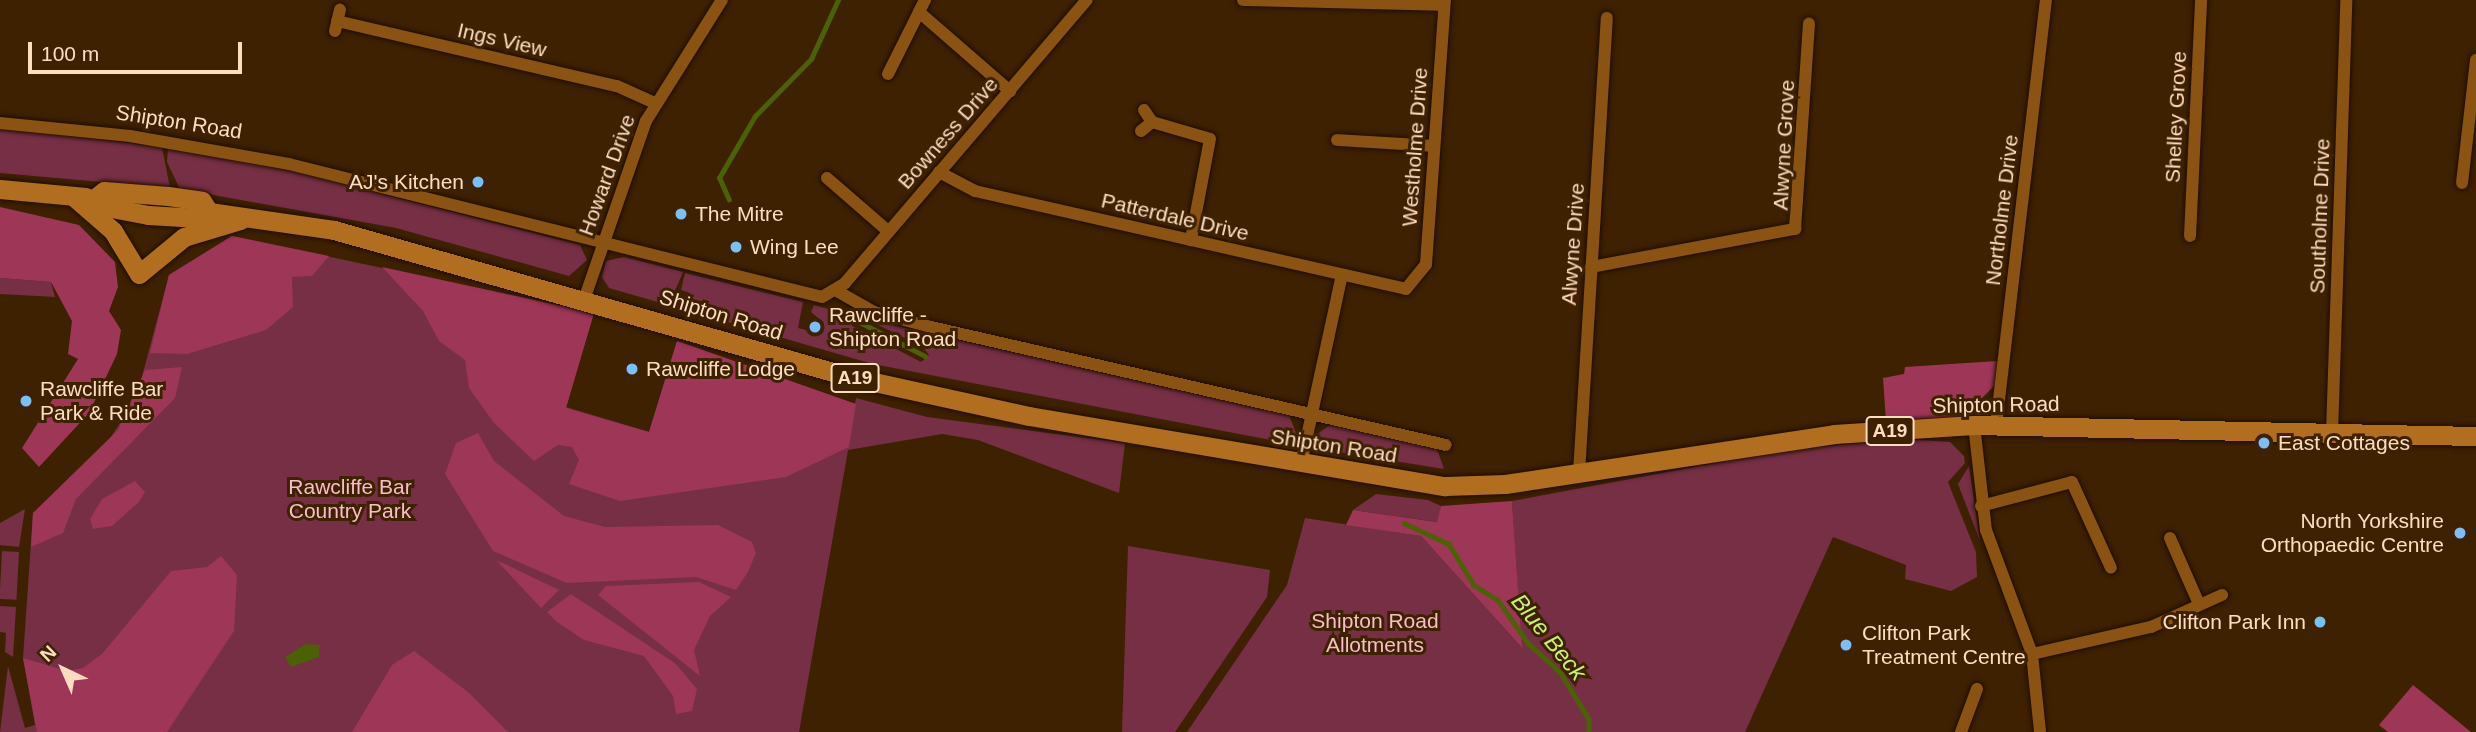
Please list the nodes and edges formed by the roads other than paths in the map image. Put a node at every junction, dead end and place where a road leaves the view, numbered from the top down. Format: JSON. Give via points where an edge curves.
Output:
{"nodes":[{"id":1,"x":722,"y":0,"type":"edge"},
{"id":2,"x":1087,"y":0,"type":"edge"},
{"id":3,"x":1243,"y":0,"type":"edge"},
{"id":4,"x":2046,"y":0,"type":"edge"},
{"id":5,"x":2201,"y":0,"type":"edge"},
{"id":6,"x":2346,"y":0,"type":"edge"},
{"id":7,"x":1444,"y":2,"type":"edge"},
{"id":8,"x":922,"y":6,"type":"edge"},
{"id":9,"x":1607,"y":18,"type":"dead end"},
{"id":10,"x":337,"y":21,"type":"dead end"},
{"id":11,"x":1809,"y":23,"type":"dead end"},
{"id":12,"x":2476,"y":60,"type":"edge"},
{"id":13,"x":888,"y":74,"type":"dead end"},
{"id":14,"x":1010,"y":91,"type":"junction"},
{"id":15,"x":655,"y":103,"type":"junction"},
{"id":16,"x":1144,"y":110,"type":"dead end"},
{"id":17,"x":1152,"y":122,"type":"junction"},
{"id":18,"x":0,"y":123,"type":"edge"},
{"id":19,"x":1141,"y":131,"type":"dead end"},
{"id":20,"x":1336,"y":140,"type":"dead end"},
{"id":21,"x":1434,"y":146,"type":"junction"},
{"id":22,"x":939,"y":172,"type":"junction"},
{"id":23,"x":827,"y":178,"type":"dead end"},
{"id":24,"x":2462,"y":183,"type":"dead end"},
{"id":25,"x":0,"y":188,"type":"edge"},
{"id":26,"x":73,"y":196,"type":"junction"},
{"id":27,"x":168,"y":196,"type":"junction"},
{"id":28,"x":95,"y":198,"type":"junction"},
{"id":29,"x":209,"y":212,"type":"junction"},
{"id":30,"x":148,"y":215,"type":"junction"},
{"id":31,"x":248,"y":218,"type":"junction"},
{"id":32,"x":888,"y":231,"type":"junction"},
{"id":33,"x":2190,"y":236,"type":"dead end"},
{"id":34,"x":1191,"y":240,"type":"junction"},
{"id":35,"x":602,"y":244,"type":"junction"},
{"id":36,"x":1591,"y":267,"type":"junction"},
{"id":37,"x":1342,"y":275,"type":"junction"},
{"id":38,"x":1406,"y":289,"type":"joint"},
{"id":39,"x":838,"y":291,"type":"junction"},
{"id":40,"x":585,"y":297,"type":"junction"},
{"id":41,"x":1310,"y":412,"type":"junction"},
{"id":42,"x":1974,"y":425,"type":"junction"},
{"id":43,"x":1996,"y":425,"type":"junction"},
{"id":44,"x":2332,"y":433,"type":"junction"},
{"id":45,"x":2476,"y":435,"type":"edge"},
{"id":46,"x":1446,"y":445,"type":"dead end"},
{"id":47,"x":1301,"y":464,"type":"junction"},
{"id":48,"x":1579,"y":473,"type":"junction"},
{"id":49,"x":1981,"y":506,"type":"junction"},
{"id":50,"x":2170,"y":538,"type":"dead end"},
{"id":51,"x":2111,"y":568,"type":"dead end"},
{"id":52,"x":2222,"y":595,"type":"dead end"},
{"id":53,"x":2199,"y":604,"type":"junction"},
{"id":54,"x":2032,"y":654,"type":"junction"},
{"id":55,"x":1977,"y":689,"type":"dead end"},
{"id":56,"x":1961,"y":732,"type":"edge"},
{"id":57,"x":2040,"y":732,"type":"edge"}],
"edges":[{"from":1,"to":15,"type":"street","name":"Howard Drive"},
{"from":2,"to":14,"type":"street","name":"Bowness Drive"},
{"from":3,"to":7,"type":"street"},
{"from":4,"to":43,"type":"street","name":"Northolme Drive"},
{"from":5,"to":33,"type":"street","name":"Shelley Grove"},
{"from":6,"to":44,"type":"street","name":"Southolme Drive"},
{"from":7,"to":21,"type":"street","name":"Westholme Drive"},
{"from":8,"to":13,"type":"street"},
{"from":8,"to":14,"type":"street"},
{"from":9,"to":36,"type":"street","name":"Alwyne Drive"},
{"from":10,"to":15,"type":"street","name":"Ings View","via":[[617,86]]},
{"from":11,"to":36,"type":"street","name":"Alwyne Grove","via":[[1795,229]]},
{"from":12,"to":24,"type":"street"},
{"from":14,"to":22,"type":"street","name":"Bowness Drive"},
{"from":15,"to":35,"type":"street","name":"Howard Drive"},
{"from":16,"to":17,"type":"street"},
{"from":17,"to":19,"type":"street"},
{"from":17,"to":34,"type":"street","via":[[1210,139]]},
{"from":18,"to":35,"type":"street","name":"Shipton Road","via":[[130,136],[289,164]]},
{"from":20,"to":21,"type":"street"},
{"from":21,"to":38,"type":"street","name":"Westholme Drive","via":[[1426,264]]},
{"from":22,"to":32,"type":"street","name":"Bowness Drive"},
{"from":22,"to":34,"type":"street","name":"Patterdale Drive","via":[[975,191]]},
{"from":23,"to":32,"type":"street"},
{"from":25,"to":26,"type":"main road","name":"Shipton Road","number":"A19"},
{"from":26,"to":28,"type":"main road","name":"Shipton Road","number":"A19"},
{"from":26,"to":31,"type":"main road","via":[[113,231],[139,274],[184,237]]},
{"from":27,"to":28,"type":"main road","name":"Shipton Road","number":"A19","via":[[104,191]]},
{"from":27,"to":29,"type":"main road","name":"Shipton Road","number":"A19","via":[[202,201]]},
{"from":27,"to":30,"type":"main road"},
{"from":28,"to":30,"type":"main road","name":"Shipton Road","number":"A19","via":[[101,206]]},
{"from":29,"to":30,"type":"main road","name":"Shipton Road","number":"A19","via":[[199,218]]},
{"from":29,"to":31,"type":"main road","name":"Shipton Road","number":"A19"},
{"from":31,"to":40,"type":"main road","name":"Shipton Road","number":"A19","via":[[386,241]]},
{"from":32,"to":39,"type":"street","name":"Bowness Drive"},
{"from":34,"to":37,"type":"street","name":"Patterdale Drive"},
{"from":35,"to":39,"type":"street","name":"Shipton Road","via":[[807,296]]},
{"from":35,"to":40,"type":"street","name":"Howard Drive"},
{"from":36,"to":48,"type":"street","name":"Alwyne Drive"},
{"from":37,"to":38,"type":"street","name":"Patterdale Drive"},
{"from":37,"to":41,"type":"street"},
{"from":39,"to":41,"type":"street","name":"Shipton Road","via":[[874,312],[931,327]]},
{"from":40,"to":47,"type":"main road","name":"Shipton Road","number":"A19","via":[[847,376]]},
{"from":41,"to":46,"type":"street","name":"Shipton Road"},
{"from":41,"to":47,"type":"street"},
{"from":42,"to":43,"type":"main road","name":"Shipton Road","number":"A19"},
{"from":42,"to":48,"type":"main road","name":"Shipton Road","number":"A19","via":[[1772,442]]},
{"from":42,"to":49,"type":"street"},
{"from":43,"to":44,"type":"main road","name":"Shipton Road","number":"A19"},
{"from":44,"to":45,"type":"main road","name":"Shipton Road","number":"A19"},
{"from":47,"to":48,"type":"main road","name":"Shipton Road","number":"A19","via":[[1445,486]]},
{"from":49,"to":51,"type":"street","via":[[2072,482]]},
{"from":49,"to":54,"type":"street"},
{"from":50,"to":53,"type":"street"},
{"from":52,"to":53,"type":"street"},
{"from":53,"to":54,"type":"street","via":[[2151,627]]},
{"from":54,"to":57,"type":"street"},
{"from":55,"to":56,"type":"street"}]}
